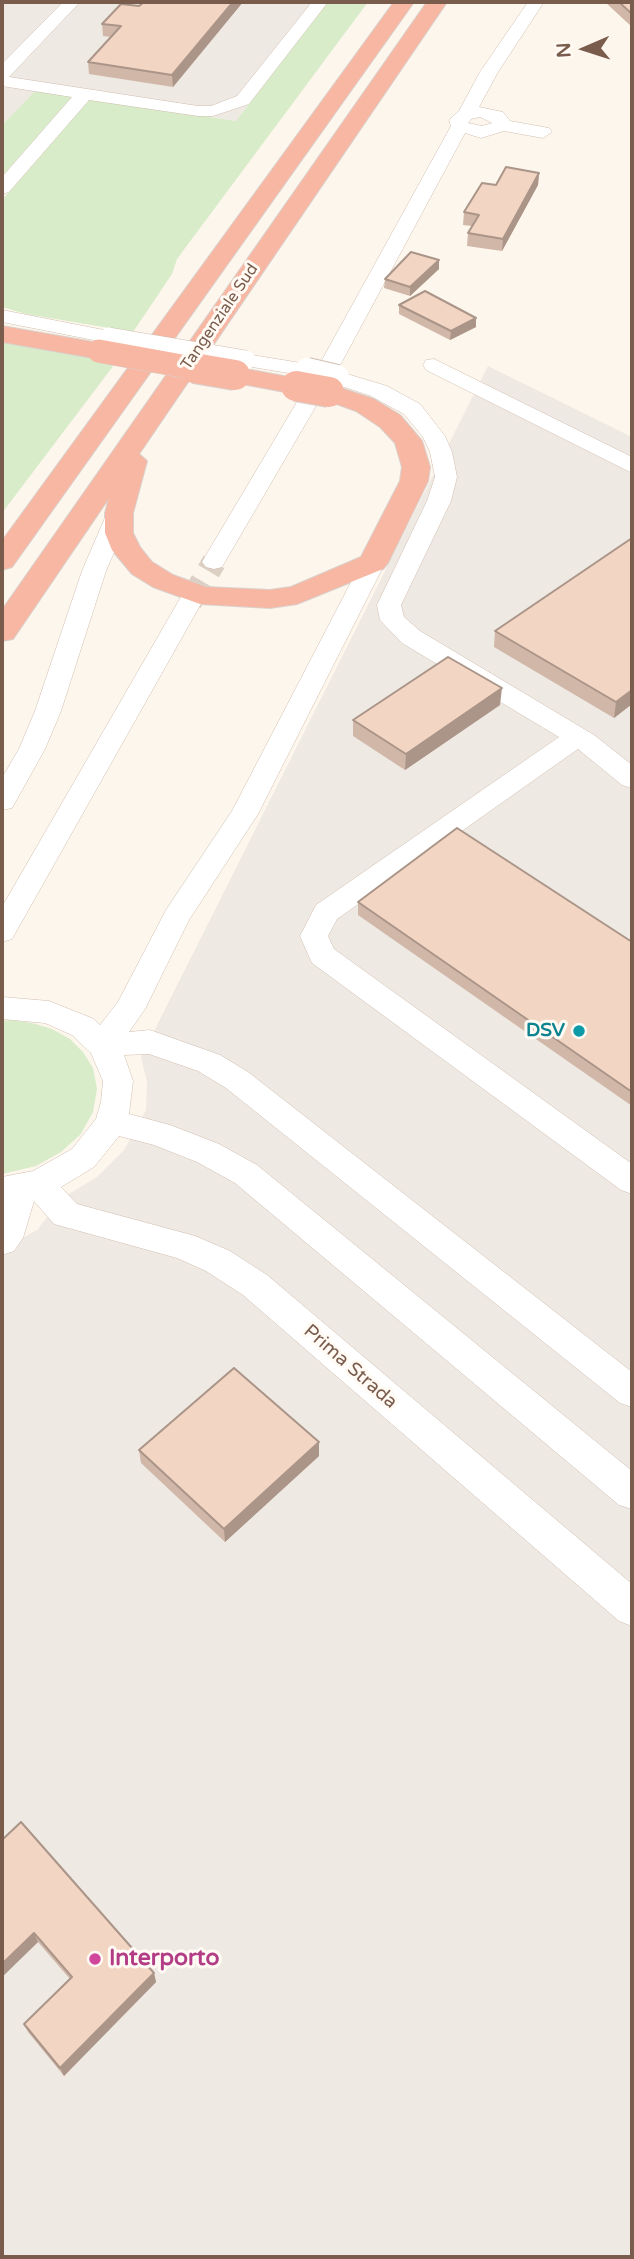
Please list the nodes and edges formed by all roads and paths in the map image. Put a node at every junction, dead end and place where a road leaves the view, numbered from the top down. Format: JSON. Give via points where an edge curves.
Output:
{"nodes":[{"id":1,"x":72,"y":2,"type":"edge"},
{"id":2,"x":320,"y":2,"type":"edge"},
{"id":3,"x":404,"y":2,"type":"edge"},
{"id":4,"x":437,"y":2,"type":"edge"},
{"id":5,"x":536,"y":2,"type":"edge"},
{"id":6,"x":2,"y":74,"type":"edge"},
{"id":7,"x":2,"y":81,"type":"edge"},
{"id":8,"x":84,"y":94,"type":"junction"},
{"id":9,"x":463,"y":120,"type":"junction"},
{"id":10,"x":543,"y":132,"type":"dead end"},
{"id":11,"x":2,"y":188,"type":"edge"},
{"id":12,"x":2,"y":316,"type":"edge"},
{"id":13,"x":2,"y":334,"type":"edge"},
{"id":14,"x":104,"y":344,"type":"junction"},
{"id":15,"x":434,"y":365,"type":"dead end"},
{"id":16,"x":333,"y":385,"type":"junction"},
{"id":17,"x":139,"y":435,"type":"junction"},
{"id":18,"x":632,"y":466,"type":"edge"},
{"id":19,"x":54,"y":489,"type":"junction"},
{"id":20,"x":119,"y":513,"type":"junction"},
{"id":21,"x":2,"y":529,"type":"edge"},
{"id":22,"x":2,"y":561,"type":"edge"},
{"id":23,"x":214,"y":562,"type":"tunnel mouth"},
{"id":24,"x":373,"y":563,"type":"junction"},
{"id":25,"x":190,"y":602,"type":"tunnel mouth"},
{"id":26,"x":2,"y":632,"type":"edge"},
{"id":27,"x":578,"y":737,"type":"junction"},
{"id":28,"x":632,"y":779,"type":"edge"},
{"id":29,"x":2,"y":801,"type":"edge"},
{"id":30,"x":2,"y":932,"type":"edge"},
{"id":31,"x":2,"y":992,"type":"edge"},
{"id":32,"x":2,"y":1008,"type":"edge"},
{"id":33,"x":100,"y":1034,"type":"junction"},
{"id":34,"x":111,"y":1122,"type":"junction"},
{"id":35,"x":632,"y":1181,"type":"edge"},
{"id":36,"x":21,"y":1186,"type":"edge"},
{"id":37,"x":2,"y":1241,"type":"edge"},
{"id":38,"x":632,"y":1392,"type":"edge"},
{"id":39,"x":632,"y":1493,"type":"edge"},
{"id":40,"x":632,"y":1608,"type":"edge"}],
"edges":[{"from":1,"to":6,"type":"street"},
{"from":2,"to":8,"type":"street","via":[[243,100],[232,106],[198,111]]},
{"from":3,"to":19,"type":"highway","name":"Tangenziale Sud"},
{"from":4,"to":17,"type":"highway","name":"Tangenziale Sud"},
{"from":5,"to":9,"type":"street","via":[[488,72]]},
{"from":7,"to":8,"type":"street"},
{"from":8,"to":11,"type":"street"},
{"from":9,"to":10,"type":"street","via":[[481,132],[501,125]]},
{"from":9,"to":23,"type":"street","via":[[356,320]]},
{"from":12,"to":14,"type":"street"},
{"from":13,"to":14,"type":"highway"},
{"from":14,"to":16,"type":"highway","bridge":true},
{"from":15,"to":18,"type":"street"},
{"from":16,"to":24,"type":"highway","via":[[400,430],[413,452],[414,481]]},
{"from":16,"to":27,"type":"street","via":[[379,391],[412,409],[441,452],[446,477],[389,605],[392,620],[411,637]]},
{"from":17,"to":20,"type":"highway"},
{"from":17,"to":26,"type":"highway","name":"Tangenziale Sud"},
{"from":19,"to":21,"type":"highway"},
{"from":19,"to":22,"type":"highway","name":"Tangenziale Sud"},
{"from":20,"to":24,"type":"highway","via":[[119,533],[142,568],[200,594],[244,599],[297,595]]},
{"from":20,"to":29,"type":"street","via":[[94,571],[48,712]]},
{"from":24,"to":33,"type":"street","via":[[244,814],[176,917],[130,1009]]},
{"from":25,"to":30,"type":"street"},
{"from":27,"to":28,"type":"street"},
{"from":27,"to":35,"type":"street","via":[[326,912],[314,936],[322,955]]},
{"from":31,"to":33,"type":"street","via":[[36,1002]]},
{"from":32,"to":33,"type":"street","via":[[49,1012]]},
{"from":33,"to":34,"type":"street","via":[[118,1081]]},
{"from":33,"to":38,"type":"street","via":[[150,1042],[209,1063],[237,1080]]},
{"from":34,"to":36,"type":"street","via":[[83,1158],[62,1172]]},
{"from":34,"to":39,"type":"street","via":[[159,1134],[246,1174]]},
{"from":36,"to":37,"type":"street","via":[[11,1228]]},
{"from":36,"to":40,"type":"street","name":"Prima Strada","via":[[66,1215],[183,1246],[255,1285]]}]}
